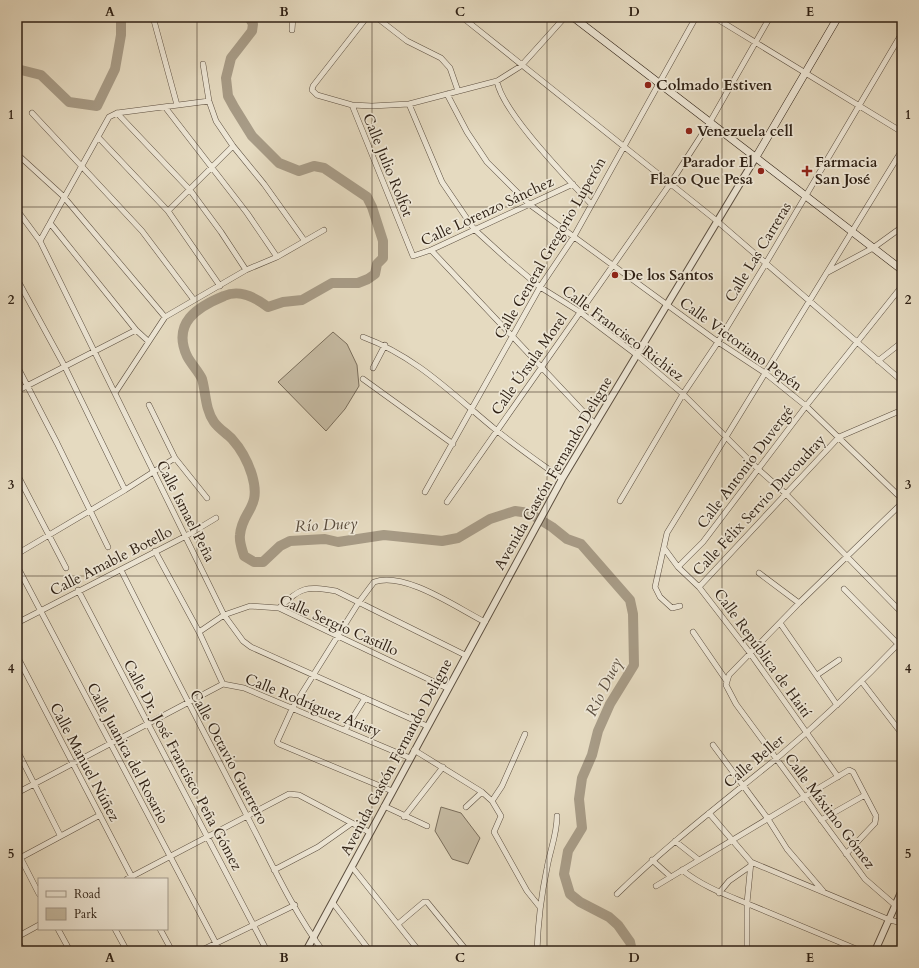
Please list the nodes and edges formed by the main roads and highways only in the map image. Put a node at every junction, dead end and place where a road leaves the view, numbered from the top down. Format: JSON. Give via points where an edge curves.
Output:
{"nodes":[{"id":1,"x":573,"y":17,"type":"edge"},
{"id":2,"x":838,"y":17,"type":"edge"},
{"id":3,"x":756,"y":157,"type":"junction"},
{"id":4,"x":902,"y":270,"type":"edge"}],
"edges":[{"from":1,"to":3,"type":"main road"},
{"from":2,"to":3,"type":"main road","name":"Avenida Gastón Fernando Deligne"},
{"from":3,"to":4,"type":"main road"}]}
